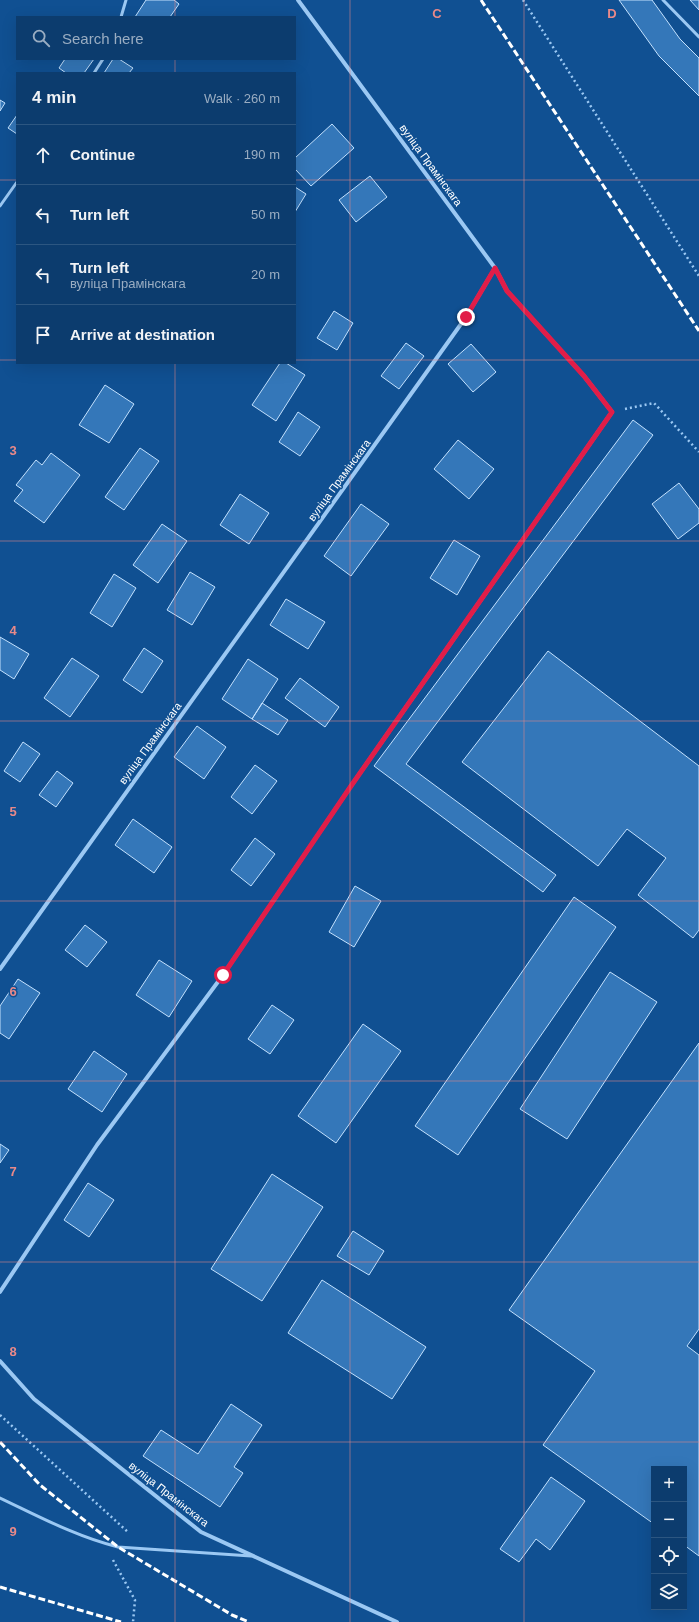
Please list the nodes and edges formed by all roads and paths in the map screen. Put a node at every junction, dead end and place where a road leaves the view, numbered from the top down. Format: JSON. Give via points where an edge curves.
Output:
{"nodes":[{"id":1,"x":126,"y":0,"type":"edge"},
{"id":2,"x":298,"y":0,"type":"edge"},
{"id":3,"x":523,"y":0,"type":"edge"},
{"id":4,"x":663,"y":0,"type":"edge"},
{"id":5,"x":121,"y":16,"type":"edge"},
{"id":6,"x":699,"y":36,"type":"edge"},
{"id":7,"x":102,"y":60,"type":"edge"},
{"id":8,"x":95,"y":72,"type":"edge"},
{"id":9,"x":16,"y":183,"type":"edge"},
{"id":10,"x":0,"y":206,"type":"edge"},
{"id":11,"x":495,"y":268,"type":"junction"},
{"id":12,"x":699,"y":276,"type":"edge"},
{"id":13,"x":612,"y":412,"type":"junction"},
{"id":14,"x":699,"y":452,"type":"edge"},
{"id":15,"x":0,"y":969,"type":"edge"},
{"id":16,"x":0,"y":1292,"type":"edge"},
{"id":17,"x":0,"y":1361,"type":"edge"},
{"id":18,"x":0,"y":1415,"type":"edge"},
{"id":19,"x":0,"y":1498,"type":"edge"},
{"id":20,"x":104,"y":1543,"type":"junction"},
{"id":21,"x":148,"y":1549,"type":"junction"},
{"id":22,"x":255,"y":1556,"type":"junction"},
{"id":23,"x":133,"y":1622,"type":"edge"},
{"id":24,"x":397,"y":1622,"type":"edge"}],
"edges":[{"from":1,"to":5,"type":"lane"},
{"from":2,"to":11,"type":"street","name":"вуліца Прамінскага"},
{"from":3,"to":12,"type":"path"},
{"from":4,"to":6,"type":"lane"},
{"from":7,"to":8,"type":"lane"},
{"from":9,"to":10,"type":"lane"},
{"from":11,"to":13,"type":"street","via":[[507,291],[584,376]]},
{"from":11,"to":15,"type":"street","name":"вуліца Прамінскага","via":[[466,317]]},
{"from":13,"to":14,"type":"path","via":[[654,404]]},
{"from":13,"to":16,"type":"street","via":[[351,786],[223,975],[97,1145]]},
{"from":17,"to":22,"type":"street","name":"вуліца Прамінскага","via":[[34,1399],[201,1532]]},
{"from":18,"to":21,"type":"path"},
{"from":19,"to":20,"type":"lane","via":[[45,1520]]},
{"from":20,"to":21,"type":"lane","via":[[118,1547]]},
{"from":20,"to":23,"type":"path","via":[[135,1600]]},
{"from":21,"to":22,"type":"lane"},
{"from":22,"to":24,"type":"street","name":"вуліца Прамінскага"}]}
